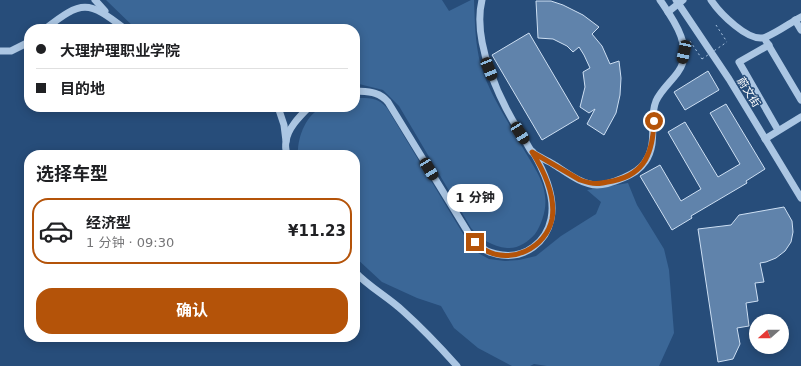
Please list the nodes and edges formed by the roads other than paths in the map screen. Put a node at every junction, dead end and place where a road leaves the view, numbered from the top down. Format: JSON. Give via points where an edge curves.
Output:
{"nodes":[{"id":1,"x":95,"y":0,"type":"edge"},
{"id":2,"x":482,"y":0,"type":"edge"},
{"id":3,"x":660,"y":0,"type":"edge"},
{"id":4,"x":711,"y":0,"type":"edge"},
{"id":5,"x":679,"y":1,"type":"edge"},
{"id":6,"x":668,"y":12,"type":"junction"},
{"id":7,"x":109,"y":16,"type":"junction"},
{"id":8,"x":798,"y":18,"type":"edge"},
{"id":9,"x":51,"y":24,"type":"edge"},
{"id":10,"x":119,"y":24,"type":"edge"},
{"id":11,"x":801,"y":30,"type":"edge"},
{"id":12,"x":764,"y":38,"type":"junction"},
{"id":13,"x":24,"y":44,"type":"edge"},
{"id":14,"x":769,"y":45,"type":"junction"},
{"id":15,"x":0,"y":51,"type":"edge"},
{"id":16,"x":360,"y":91,"type":"edge"},
{"id":17,"x":801,"y":100,"type":"edge"},
{"id":18,"x":280,"y":112,"type":"edge"},
{"id":19,"x":304,"y":112,"type":"edge"},
{"id":20,"x":801,"y":117,"type":"edge"},
{"id":21,"x":778,"y":130,"type":"junction"},
{"id":22,"x":765,"y":139,"type":"junction"},
{"id":23,"x":286,"y":141,"type":"junction"},
{"id":24,"x":287,"y":150,"type":"edge"},
{"id":25,"x":532,"y":152,"type":"junction"},
{"id":26,"x":801,"y":198,"type":"edge"},
{"id":27,"x":360,"y":278,"type":"edge"},
{"id":28,"x":457,"y":366,"type":"edge"}],
"edges":[{"from":1,"to":7,"type":"street"},
{"from":2,"to":25,"type":"street","via":[[480,31],[489,69],[500,98]]},
{"from":3,"to":6,"type":"street"},
{"from":4,"to":12,"type":"street","via":[[736,27],[755,37]]},
{"from":5,"to":6,"type":"street"},
{"from":5,"to":22,"type":"street","name":"蔚文街"},
{"from":6,"to":25,"type":"street","via":[[682,40],[684,52],[680,70],[658,96],[654,106],[654,135],[645,162],[638,170],[617,180],[597,185],[580,180]]},
{"from":7,"to":9,"type":"street","via":[[91,6],[83,6],[68,11]]},
{"from":7,"to":10,"type":"street"},
{"from":8,"to":11,"type":"street"},
{"from":8,"to":12,"type":"street"},
{"from":12,"to":14,"type":"street"},
{"from":13,"to":15,"type":"street","via":[[11,51]]},
{"from":14,"to":17,"type":"street"},
{"from":14,"to":21,"type":"street","via":[[739,62]]},
{"from":16,"to":25,"type":"street","via":[[384,96],[469,234],[484,250],[494,254],[509,256],[524,253],[540,242],[548,230],[552,219],[550,191],[544,172]]},
{"from":18,"to":23,"type":"street"},
{"from":19,"to":23,"type":"street","via":[[291,128]]},
{"from":20,"to":21,"type":"street"},
{"from":21,"to":22,"type":"street"},
{"from":22,"to":26,"type":"street","name":"蔚文街"},
{"from":23,"to":24,"type":"street"},
{"from":27,"to":28,"type":"street","via":[[403,311]]}]}
